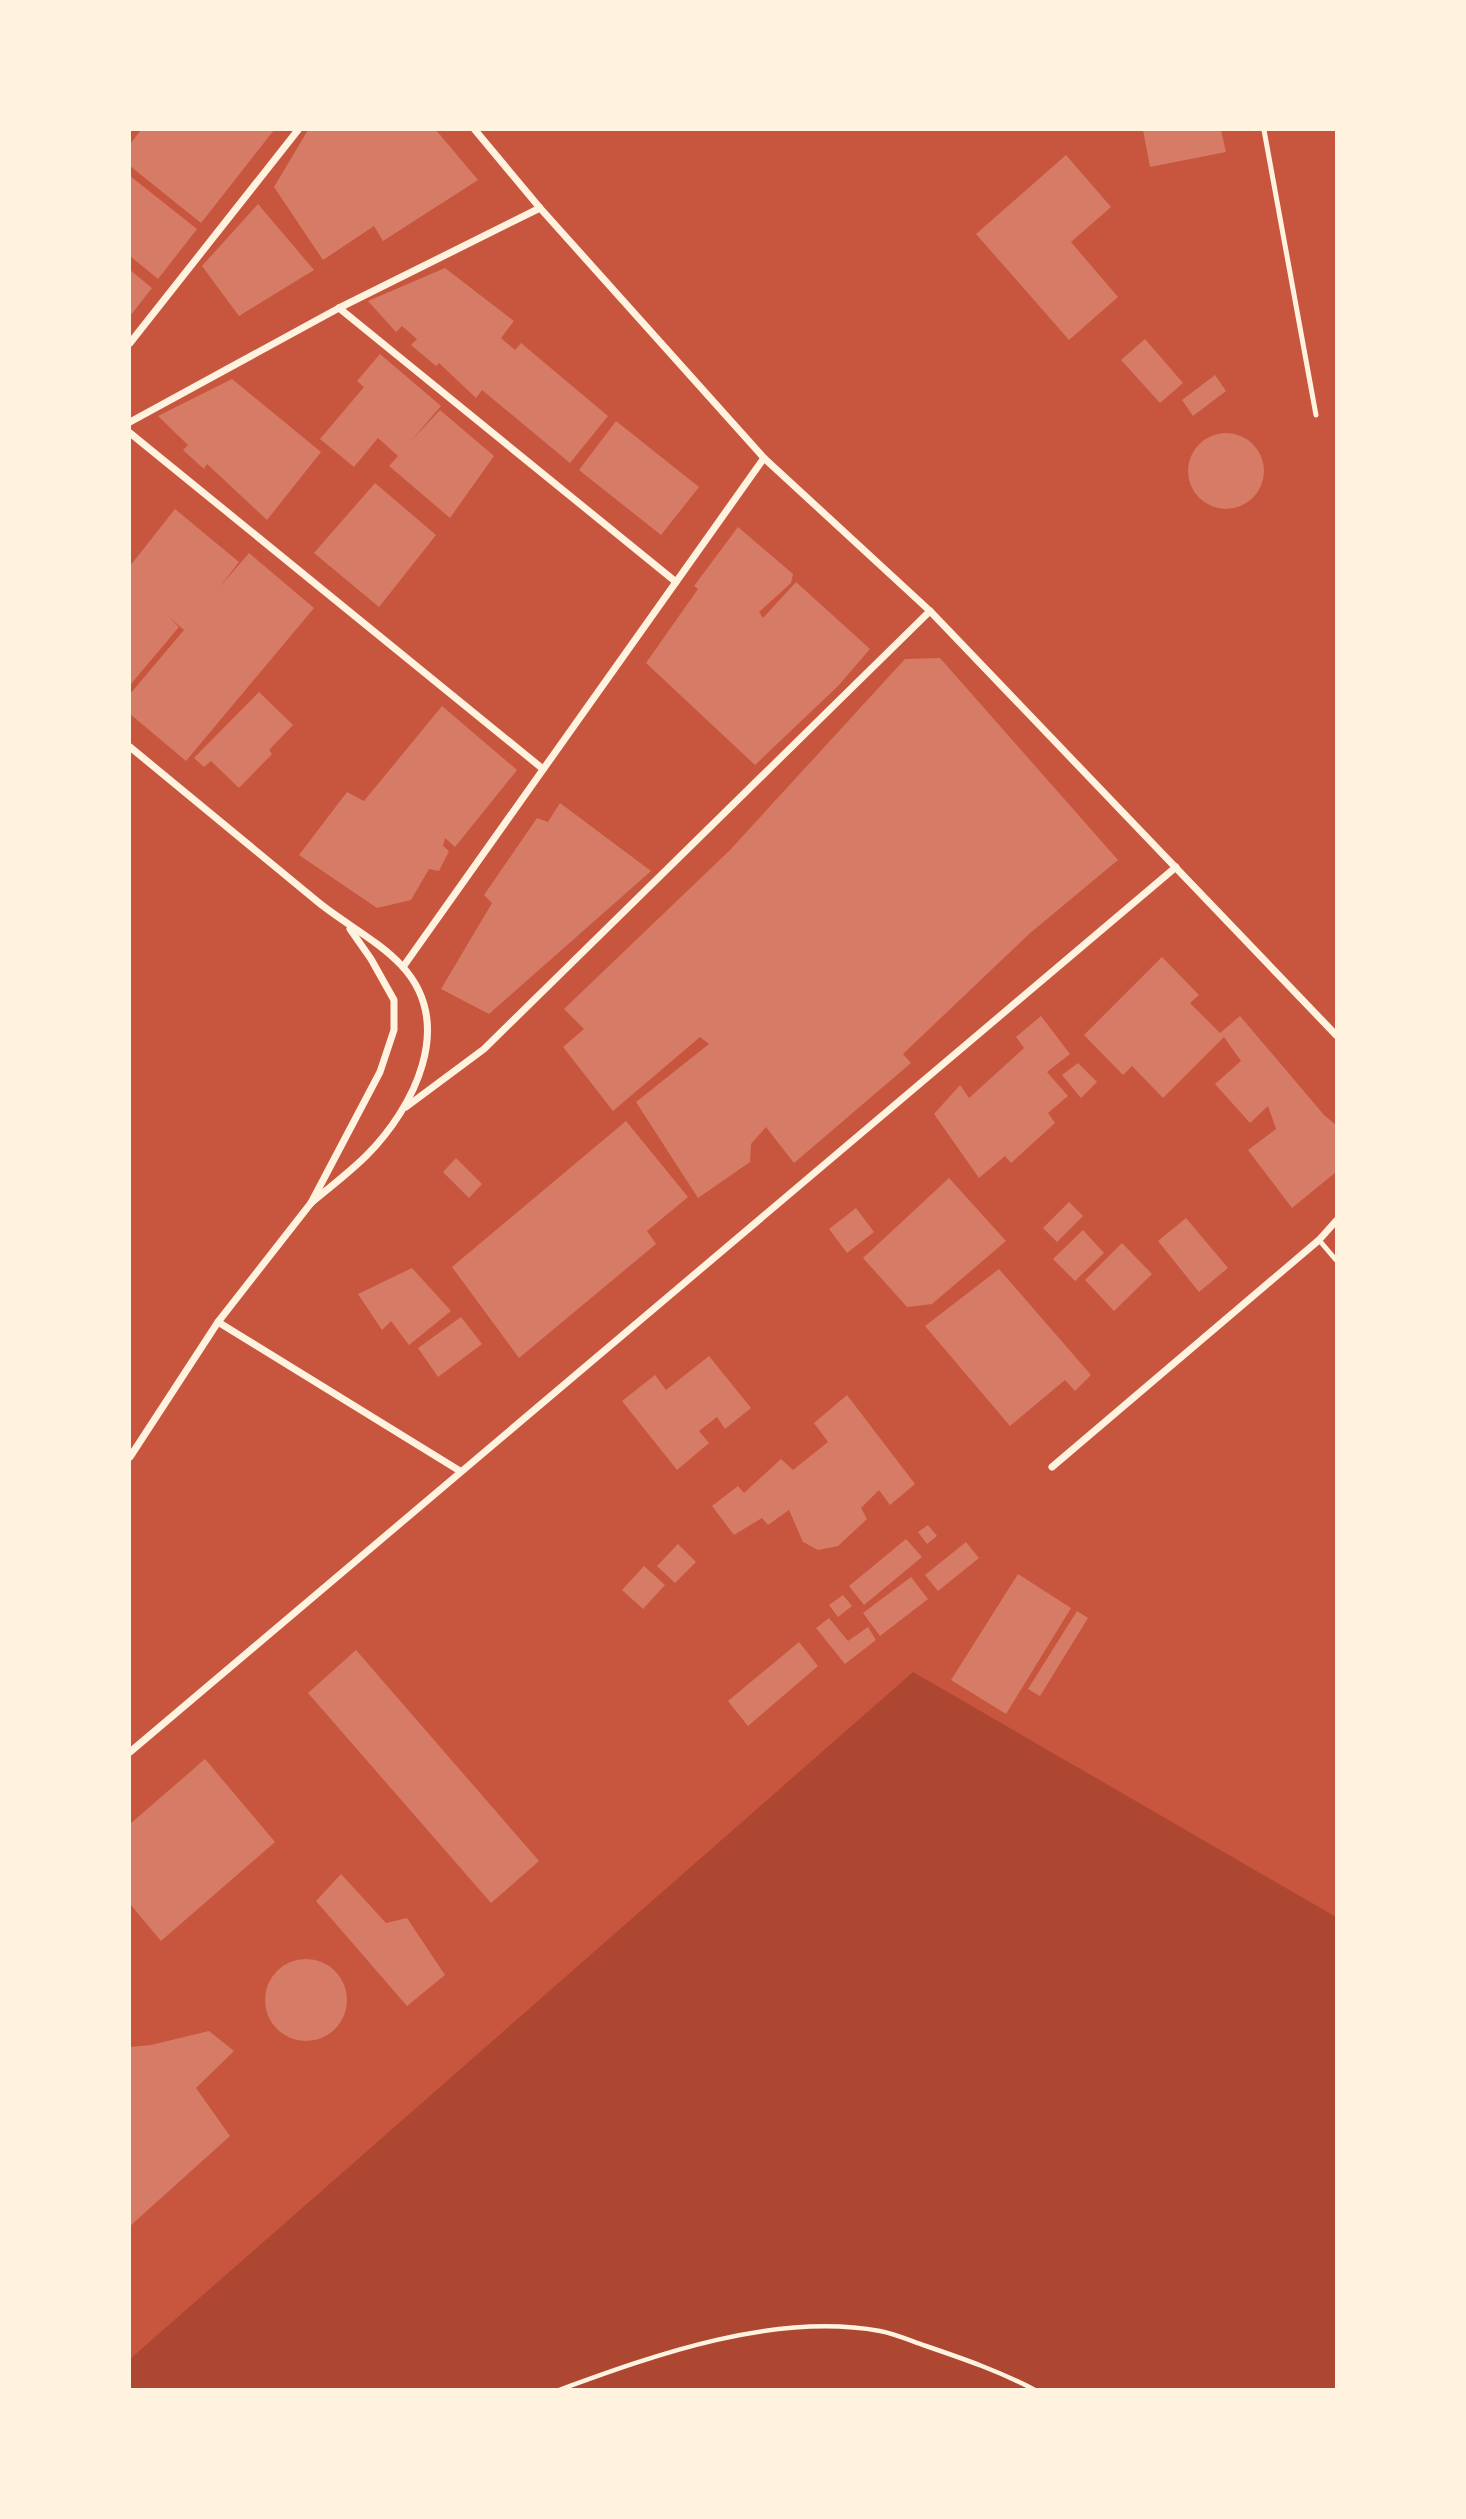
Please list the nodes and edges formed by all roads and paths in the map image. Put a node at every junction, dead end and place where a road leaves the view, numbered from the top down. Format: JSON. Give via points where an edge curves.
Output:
{"nodes":[{"id":1,"x":298,"y":130,"type":"edge"},
{"id":2,"x":475,"y":130,"type":"edge"},
{"id":3,"x":1264,"y":130,"type":"edge"},
{"id":4,"x":540,"y":208,"type":"junction"},
{"id":5,"x":340,"y":308,"type":"junction"},
{"id":6,"x":130,"y":343,"type":"edge"},
{"id":7,"x":1316,"y":415,"type":"dead end"},
{"id":8,"x":130,"y":422,"type":"edge"},
{"id":9,"x":130,"y":433,"type":"edge"},
{"id":10,"x":764,"y":458,"type":"junction"},
{"id":11,"x":676,"y":582,"type":"junction"},
{"id":12,"x":930,"y":611,"type":"junction"},
{"id":13,"x":130,"y":747,"type":"edge"},
{"id":14,"x":543,"y":769,"type":"junction"},
{"id":15,"x":1176,"y":867,"type":"junction"},
{"id":16,"x":348,"y":926,"type":"junction"},
{"id":17,"x":403,"y":967,"type":"junction"},
{"id":18,"x":1336,"y":1035,"type":"edge"},
{"id":19,"x":406,"y":1107,"type":"junction"},
{"id":20,"x":311,"y":1203,"type":"junction"},
{"id":21,"x":1336,"y":1221,"type":"edge"},
{"id":22,"x":1319,"y":1240,"type":"junction"},
{"id":23,"x":1336,"y":1260,"type":"edge"},
{"id":24,"x":218,"y":1322,"type":"junction"},
{"id":25,"x":130,"y":1457,"type":"edge"},
{"id":26,"x":1052,"y":1466,"type":"dead end"},
{"id":27,"x":460,"y":1471,"type":"junction"},
{"id":28,"x":130,"y":1752,"type":"edge"},
{"id":29,"x":559,"y":2389,"type":"edge"},
{"id":30,"x":1035,"y":2389,"type":"edge"}],
"edges":[{"from":1,"to":6,"type":"street"},
{"from":2,"to":4,"type":"street"},
{"from":3,"to":7,"type":"lane"},
{"from":4,"to":5,"type":"street"},
{"from":4,"to":10,"type":"street"},
{"from":5,"to":8,"type":"street"},
{"from":5,"to":11,"type":"street"},
{"from":9,"to":14,"type":"street"},
{"from":10,"to":11,"type":"street"},
{"from":10,"to":12,"type":"street"},
{"from":11,"to":14,"type":"street"},
{"from":12,"to":15,"type":"street"},
{"from":12,"to":19,"type":"street","via":[[484,1049]]},
{"from":13,"to":16,"type":"street"},
{"from":14,"to":17,"type":"street"},
{"from":15,"to":18,"type":"street"},
{"from":15,"to":27,"type":"street"},
{"from":16,"to":17,"type":"street"},
{"from":16,"to":20,"type":"street","via":[[391,993],[394,1030],[380,1072]]},
{"from":17,"to":19,"type":"street","via":[[420,995],[428,1031],[420,1076]]},
{"from":19,"to":20,"type":"street","via":[[368,1154]]},
{"from":20,"to":24,"type":"street"},
{"from":21,"to":22,"type":"street"},
{"from":22,"to":23,"type":"lane"},
{"from":22,"to":26,"type":"street"},
{"from":24,"to":25,"type":"street"},
{"from":24,"to":27,"type":"street"},
{"from":27,"to":28,"type":"street"},
{"from":29,"to":30,"type":"path","via":[[641,2360],[776,2328],[842,2327],[883,2332],[995,2369]]}]}
